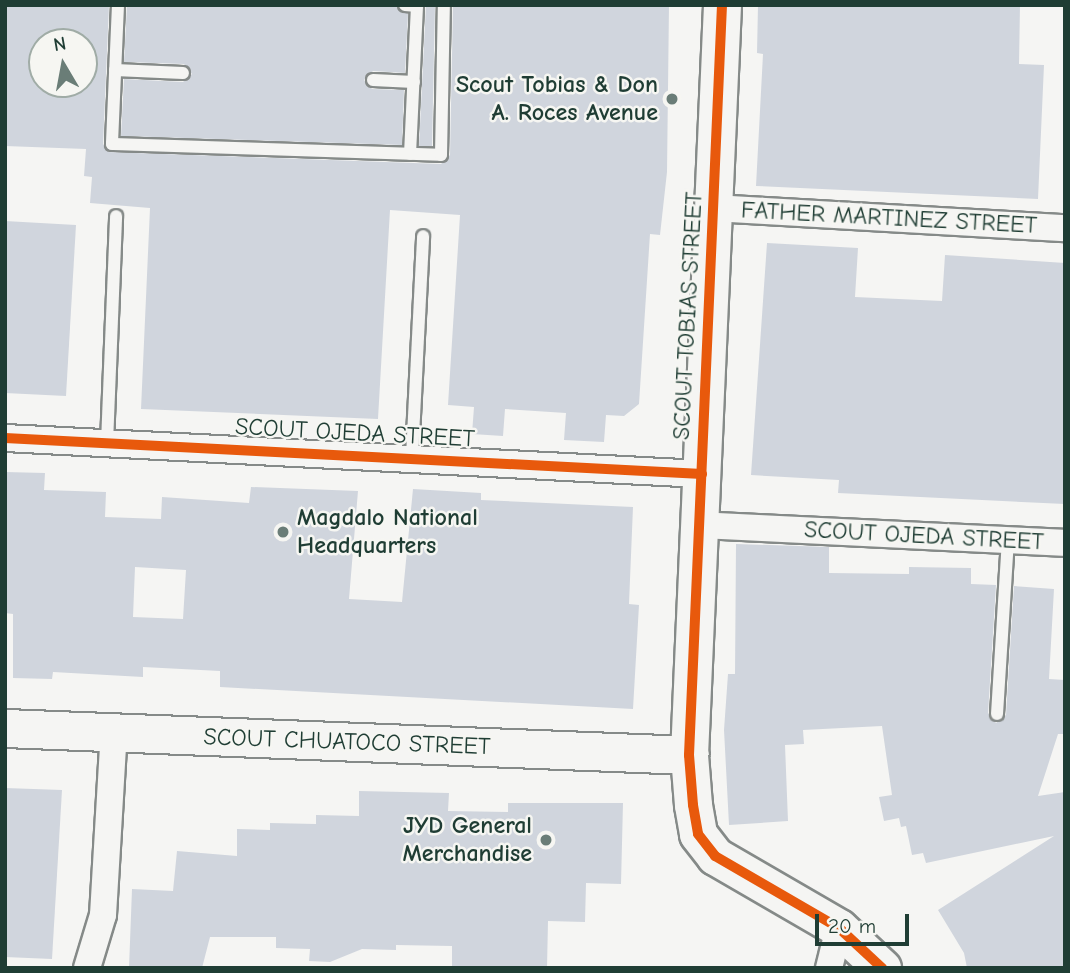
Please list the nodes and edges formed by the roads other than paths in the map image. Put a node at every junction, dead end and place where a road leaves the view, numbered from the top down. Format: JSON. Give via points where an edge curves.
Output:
{"nodes":[{"id":1,"x":118,"y":5,"type":"edge"},
{"id":2,"x":405,"y":5,"type":"edge"},
{"id":3,"x":444,"y":5,"type":"edge"},
{"id":4,"x":722,"y":5,"type":"edge"},
{"id":5,"x":115,"y":70,"type":"junction"},
{"id":6,"x":183,"y":73,"type":"dead end"},
{"id":7,"x":373,"y":80,"type":"dead end"},
{"id":8,"x":414,"y":82,"type":"junction"},
{"id":9,"x":410,"y":154,"type":"junction"},
{"id":10,"x":713,"y":208,"type":"junction"},
{"id":11,"x":116,"y":216,"type":"dead end"},
{"id":12,"x":1065,"y":228,"type":"edge"},
{"id":13,"x":422,"y":236,"type":"dead end"},
{"id":14,"x":5,"y":438,"type":"edge"},
{"id":15,"x":107,"y":443,"type":"junction"},
{"id":16,"x":412,"y":456,"type":"junction"},
{"id":17,"x":702,"y":474,"type":"junction"},
{"id":18,"x":699,"y":525,"type":"junction"},
{"id":19,"x":1008,"y":540,"type":"junction"},
{"id":20,"x":1065,"y":543,"type":"edge"},
{"id":21,"x":997,"y":714,"type":"dead end"},
{"id":22,"x":5,"y":728,"type":"edge"},
{"id":23,"x":114,"y":732,"type":"junction"},
{"id":24,"x":689,"y":755,"type":"junction"},
{"id":25,"x":839,"y":928,"type":"junction"},
{"id":26,"x":881,"y":967,"type":"edge"},
{"id":27,"x":87,"y":968,"type":"edge"},
{"id":28,"x":829,"y":968,"type":"edge"}],
"edges":[{"from":1,"to":5,"type":"lane"},
{"from":2,"to":8,"type":"lane","via":[[417,6]]},
{"from":3,"to":9,"type":"lane","via":[[441,155]]},
{"from":4,"to":10,"type":"street","name":"SCOUT TOBIAS STREET"},
{"from":5,"to":6,"type":"lane"},
{"from":5,"to":9,"type":"lane","via":[[112,144]]},
{"from":7,"to":8,"type":"lane"},
{"from":8,"to":9,"type":"lane"},
{"from":10,"to":12,"type":"street","name":"FATHER MARTINEZ STREET"},
{"from":10,"to":17,"type":"street","name":"SCOUT TOBIAS STREET"},
{"from":11,"to":15,"type":"lane"},
{"from":13,"to":16,"type":"lane"},
{"from":14,"to":15,"type":"street","name":"SCOUT OJEDA STREET"},
{"from":15,"to":16,"type":"street","name":"SCOUT OJEDA STREET"},
{"from":16,"to":17,"type":"street","name":"SCOUT OJEDA STREET"},
{"from":17,"to":18,"type":"street","name":"SCOUT TOBIAS STREET"},
{"from":18,"to":19,"type":"street","name":"SCOUT OJEDA STREET"},
{"from":18,"to":24,"type":"street","name":"SCOUT TOBIAS STREET"},
{"from":19,"to":20,"type":"street","name":"SCOUT OJEDA STREET"},
{"from":19,"to":21,"type":"lane"},
{"from":22,"to":23,"type":"street","name":"SCOUT CHUATOCO STREET"},
{"from":23,"to":24,"type":"street","name":"SCOUT CHUATOCO STREET"},
{"from":23,"to":27,"type":"street","via":[[103,915]]},
{"from":24,"to":25,"type":"street","name":"SCOUT TOBIAS STREET","via":[[698,834],[715,856]]},
{"from":25,"to":26,"type":"street","name":"SCOUT TOBIAS STREET"},
{"from":25,"to":28,"type":"street"}]}
